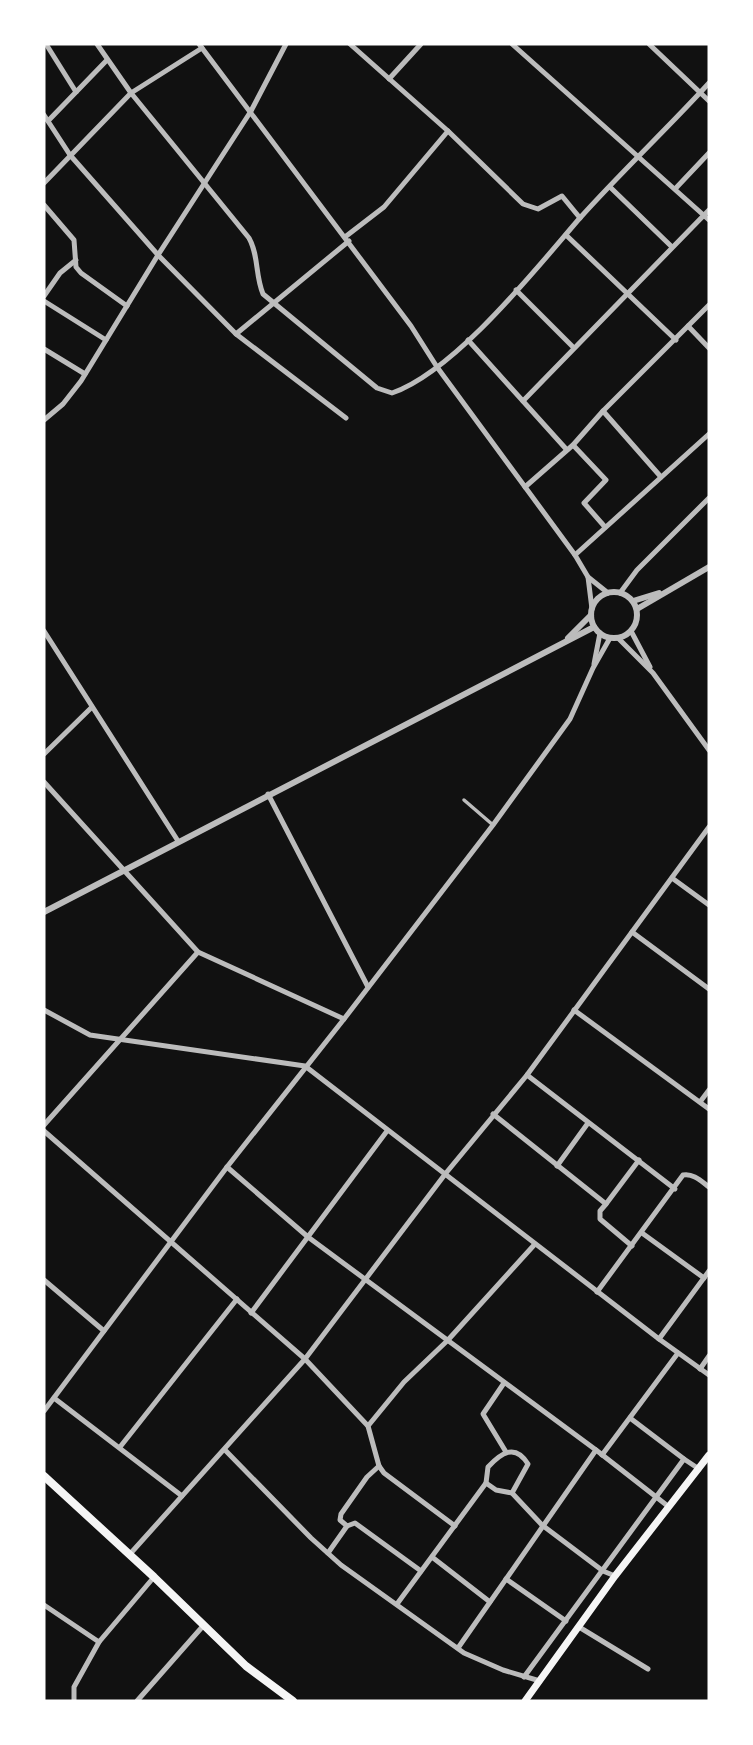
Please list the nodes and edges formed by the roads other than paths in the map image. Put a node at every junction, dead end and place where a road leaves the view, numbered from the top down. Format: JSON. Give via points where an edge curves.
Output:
{"nodes":[{"id":1,"x":46,"y":44,"type":"edge"},
{"id":2,"x":97,"y":44,"type":"edge"},
{"id":3,"x":286,"y":44,"type":"edge"},
{"id":4,"x":350,"y":44,"type":"edge"},
{"id":5,"x":421,"y":44,"type":"edge"},
{"id":6,"x":512,"y":44,"type":"edge"},
{"id":7,"x":649,"y":44,"type":"edge"},
{"id":8,"x":201,"y":46,"type":"edge"},
{"id":9,"x":107,"y":60,"type":"junction"},
{"id":10,"x":389,"y":79,"type":"junction"},
{"id":11,"x":709,"y":83,"type":"edge"},
{"id":12,"x":76,"y":92,"type":"junction"},
{"id":13,"x":701,"y":92,"type":"junction"},
{"id":14,"x":131,"y":93,"type":"junction"},
{"id":15,"x":709,"y":101,"type":"edge"},
{"id":16,"x":251,"y":111,"type":"junction"},
{"id":17,"x":44,"y":115,"type":"edge"},
{"id":18,"x":48,"y":121,"type":"junction"},
{"id":19,"x":448,"y":131,"type":"junction"},
{"id":20,"x":709,"y":153,"type":"edge"},
{"id":21,"x":70,"y":156,"type":"junction"},
{"id":22,"x":639,"y":157,"type":"junction"},
{"id":23,"x":44,"y":183,"type":"edge"},
{"id":24,"x":204,"y":183,"type":"junction"},
{"id":25,"x":610,"y":187,"type":"junction"},
{"id":26,"x":675,"y":189,"type":"junction"},
{"id":27,"x":44,"y":205,"type":"edge"},
{"id":28,"x":708,"y":215,"type":"edge"},
{"id":29,"x":580,"y":218,"type":"junction"},
{"id":30,"x":566,"y":235,"type":"junction"},
{"id":31,"x":347,"y":239,"type":"junction"},
{"id":32,"x":672,"y":247,"type":"junction"},
{"id":33,"x":158,"y":255,"type":"junction"},
{"id":34,"x":76,"y":260,"type":"junction"},
{"id":35,"x":516,"y":290,"type":"junction"},
{"id":36,"x":626,"y":294,"type":"junction"},
{"id":37,"x":44,"y":299,"type":"edge"},
{"id":38,"x":273,"y":303,"type":"junction"},
{"id":39,"x":709,"y":305,"type":"edge"},
{"id":40,"x":127,"y":306,"type":"junction"},
{"id":41,"x":688,"y":326,"type":"junction"},
{"id":42,"x":236,"y":334,"type":"junction"},
{"id":43,"x":106,"y":340,"type":"junction"},
{"id":44,"x":468,"y":340,"type":"junction"},
{"id":45,"x":676,"y":340,"type":"junction"},
{"id":46,"x":573,"y":347,"type":"junction"},
{"id":47,"x":709,"y":348,"type":"edge"},
{"id":48,"x":44,"y":349,"type":"edge"},
{"id":49,"x":438,"y":367,"type":"junction"},
{"id":50,"x":85,"y":374,"type":"junction"},
{"id":51,"x":523,"y":401,"type":"junction"},
{"id":52,"x":603,"y":411,"type":"junction"},
{"id":53,"x":346,"y":418,"type":"dead end"},
{"id":54,"x":44,"y":420,"type":"edge"},
{"id":55,"x":709,"y":434,"type":"edge"},
{"id":56,"x":573,"y":445,"type":"junction"},
{"id":57,"x":567,"y":450,"type":"junction"},
{"id":58,"x":661,"y":477,"type":"junction"},
{"id":59,"x":525,"y":486,"type":"junction"},
{"id":60,"x":709,"y":498,"type":"edge"},
{"id":61,"x":605,"y":527,"type":"junction"},
{"id":62,"x":575,"y":555,"type":"junction"},
{"id":63,"x":709,"y":568,"type":"edge"},
{"id":64,"x":589,"y":577,"type":"junction"},
{"id":65,"x":667,"y":590,"type":"junction"},
{"id":66,"x":608,"y":593,"type":"junction"},
{"id":67,"x":620,"y":593,"type":"junction"},
{"id":68,"x":633,"y":601,"type":"junction"},
{"id":69,"x":637,"y":610,"type":"junction"},
{"id":70,"x":592,"y":612,"type":"junction"},
{"id":71,"x":597,"y":630,"type":"junction"},
{"id":72,"x":44,"y":631,"type":"edge"},
{"id":73,"x":631,"y":631,"type":"junction"},
{"id":74,"x":614,"y":638,"type":"junction"},
{"id":75,"x":562,"y":644,"type":"junction"},
{"id":76,"x":593,"y":668,"type":"junction"},
{"id":77,"x":653,"y":673,"type":"junction"},
{"id":78,"x":92,"y":707,"type":"junction"},
{"id":79,"x":709,"y":750,"type":"edge"},
{"id":80,"x":44,"y":754,"type":"edge"},
{"id":81,"x":44,"y":782,"type":"edge"},
{"id":82,"x":268,"y":794,"type":"junction"},
{"id":83,"x":464,"y":800,"type":"dead end"},
{"id":84,"x":493,"y":825,"type":"junction"},
{"id":85,"x":709,"y":827,"type":"edge"},
{"id":86,"x":178,"y":841,"type":"junction"},
{"id":87,"x":123,"y":869,"type":"junction"},
{"id":88,"x":673,"y":878,"type":"junction"},
{"id":89,"x":709,"y":905,"type":"edge"},
{"id":90,"x":44,"y":912,"type":"edge"},
{"id":91,"x":632,"y":932,"type":"junction"},
{"id":92,"x":198,"y":952,"type":"junction"},
{"id":93,"x":368,"y":987,"type":"junction"},
{"id":94,"x":709,"y":989,"type":"edge"},
{"id":95,"x":44,"y":1010,"type":"edge"},
{"id":96,"x":574,"y":1010,"type":"junction"},
{"id":97,"x":344,"y":1019,"type":"junction"},
{"id":98,"x":119,"y":1040,"type":"junction"},
{"id":99,"x":305,"y":1066,"type":"junction"},
{"id":100,"x":527,"y":1074,"type":"junction"},
{"id":101,"x":709,"y":1090,"type":"edge"},
{"id":102,"x":700,"y":1102,"type":"junction"},
{"id":103,"x":709,"y":1109,"type":"edge"},
{"id":104,"x":493,"y":1114,"type":"junction"},
{"id":105,"x":588,"y":1123,"type":"junction"},
{"id":106,"x":44,"y":1125,"type":"edge"},
{"id":107,"x":44,"y":1131,"type":"edge"},
{"id":108,"x":387,"y":1131,"type":"junction"},
{"id":109,"x":639,"y":1160,"type":"junction"},
{"id":110,"x":556,"y":1166,"type":"junction"},
{"id":111,"x":226,"y":1167,"type":"junction"},
{"id":112,"x":446,"y":1173,"type":"junction"},
{"id":113,"x":709,"y":1187,"type":"edge"},
{"id":114,"x":675,"y":1189,"type":"junction"},
{"id":115,"x":606,"y":1204,"type":"junction"},
{"id":116,"x":642,"y":1233,"type":"junction"},
{"id":117,"x":308,"y":1237,"type":"junction"},
{"id":118,"x":171,"y":1241,"type":"junction"},
{"id":119,"x":535,"y":1244,"type":"junction"},
{"id":120,"x":632,"y":1246,"type":"junction"},
{"id":121,"x":709,"y":1271,"type":"edge"},
{"id":122,"x":704,"y":1278,"type":"junction"},
{"id":123,"x":366,"y":1279,"type":"junction"},
{"id":124,"x":44,"y":1280,"type":"edge"},
{"id":125,"x":597,"y":1292,"type":"junction"},
{"id":126,"x":237,"y":1299,"type":"junction"},
{"id":127,"x":251,"y":1313,"type":"junction"},
{"id":128,"x":104,"y":1331,"type":"junction"},
{"id":129,"x":659,"y":1339,"type":"junction"},
{"id":130,"x":448,"y":1340,"type":"junction"},
{"id":131,"x":678,"y":1353,"type":"junction"},
{"id":132,"x":709,"y":1356,"type":"edge"},
{"id":133,"x":304,"y":1359,"type":"junction"},
{"id":134,"x":700,"y":1369,"type":"junction"},
{"id":135,"x":709,"y":1375,"type":"edge"},
{"id":136,"x":504,"y":1383,"type":"junction"},
{"id":137,"x":54,"y":1398,"type":"junction"},
{"id":138,"x":44,"y":1411,"type":"edge"},
{"id":139,"x":629,"y":1418,"type":"junction"},
{"id":140,"x":368,"y":1426,"type":"junction"},
{"id":141,"x":120,"y":1447,"type":"junction"},
{"id":142,"x":225,"y":1450,"type":"junction"},
{"id":143,"x":596,"y":1450,"type":"junction"},
{"id":144,"x":506,"y":1452,"type":"junction"},
{"id":145,"x":602,"y":1455,"type":"junction"},
{"id":146,"x":709,"y":1455,"type":"edge"},
{"id":147,"x":684,"y":1459,"type":"junction"},
{"id":148,"x":380,"y":1466,"type":"junction"},
{"id":149,"x":699,"y":1469,"type":"junction"},
{"id":150,"x":44,"y":1475,"type":"edge"},
{"id":151,"x":486,"y":1483,"type":"junction"},
{"id":152,"x":512,"y":1493,"type":"junction"},
{"id":153,"x":182,"y":1496,"type":"junction"},
{"id":154,"x":657,"y":1497,"type":"junction"},
{"id":155,"x":669,"y":1507,"type":"junction"},
{"id":156,"x":542,"y":1525,"type":"junction"},
{"id":157,"x":455,"y":1526,"type":"junction"},
{"id":158,"x":347,"y":1527,"type":"junction"},
{"id":159,"x":328,"y":1553,"type":"junction"},
{"id":160,"x":130,"y":1554,"type":"junction"},
{"id":161,"x":432,"y":1557,"type":"junction"},
{"id":162,"x":421,"y":1571,"type":"junction"},
{"id":163,"x":603,"y":1571,"type":"junction"},
{"id":164,"x":615,"y":1576,"type":"junction"},
{"id":165,"x":155,"y":1577,"type":"junction"},
{"id":166,"x":506,"y":1579,"type":"junction"},
{"id":167,"x":490,"y":1602,"type":"junction"},
{"id":168,"x":397,"y":1604,"type":"junction"},
{"id":169,"x":44,"y":1605,"type":"edge"},
{"id":170,"x":566,"y":1621,"type":"junction"},
{"id":171,"x":203,"y":1626,"type":"junction"},
{"id":172,"x":579,"y":1627,"type":"junction"},
{"id":173,"x":99,"y":1642,"type":"junction"},
{"id":174,"x":458,"y":1648,"type":"junction"},
{"id":175,"x":648,"y":1670,"type":"dead end"},
{"id":176,"x":524,"y":1677,"type":"junction"},
{"id":177,"x":540,"y":1681,"type":"junction"},
{"id":178,"x":74,"y":1701,"type":"edge"},
{"id":179,"x":137,"y":1701,"type":"edge"},
{"id":180,"x":293,"y":1701,"type":"edge"},
{"id":181,"x":525,"y":1701,"type":"edge"}],
"edges":[{"from":1,"to":12,"type":"street"},
{"from":2,"to":9,"type":"street"},
{"from":3,"to":16,"type":"street"},
{"from":4,"to":10,"type":"street"},
{"from":5,"to":10,"type":"street"},
{"from":6,"to":22,"type":"street"},
{"from":7,"to":13,"type":"street"},
{"from":8,"to":14,"type":"street"},
{"from":8,"to":16,"type":"street"},
{"from":9,"to":12,"type":"street"},
{"from":9,"to":14,"type":"street"},
{"from":10,"to":19,"type":"street"},
{"from":11,"to":13,"type":"street"},
{"from":12,"to":18,"type":"street"},
{"from":13,"to":15,"type":"street"},
{"from":13,"to":22,"type":"street"},
{"from":14,"to":21,"type":"street"},
{"from":14,"to":24,"type":"street"},
{"from":16,"to":24,"type":"street"},
{"from":16,"to":31,"type":"street"},
{"from":17,"to":18,"type":"street"},
{"from":18,"to":21,"type":"street"},
{"from":19,"to":29,"type":"street","via":[[523,204],[538,209],[562,196]]},
{"from":19,"to":31,"type":"street","via":[[384,207]]},
{"from":20,"to":26,"type":"street"},
{"from":21,"to":23,"type":"street"},
{"from":21,"to":33,"type":"street"},
{"from":22,"to":25,"type":"street"},
{"from":22,"to":26,"type":"street"},
{"from":24,"to":33,"type":"street"},
{"from":24,"to":38,"type":"street","via":[[254,247],[258,282]]},
{"from":25,"to":29,"type":"street"},
{"from":25,"to":32,"type":"street"},
{"from":26,"to":28,"type":"street"},
{"from":27,"to":34,"type":"street","via":[[74,240]]},
{"from":28,"to":32,"type":"street"},
{"from":29,"to":30,"type":"street"},
{"from":30,"to":35,"type":"street"},
{"from":30,"to":36,"type":"street"},
{"from":31,"to":38,"type":"street"},
{"from":31,"to":49,"type":"street"},
{"from":32,"to":36,"type":"street"},
{"from":33,"to":40,"type":"street"},
{"from":33,"to":42,"type":"street"},
{"from":34,"to":37,"type":"street","via":[[60,273]]},
{"from":34,"to":40,"type":"street","via":[[81,273]]},
{"from":35,"to":44,"type":"street"},
{"from":35,"to":46,"type":"street"},
{"from":36,"to":45,"type":"street"},
{"from":36,"to":46,"type":"street"},
{"from":37,"to":43,"type":"street"},
{"from":38,"to":42,"type":"street"},
{"from":38,"to":49,"type":"street","via":[[384,392],[400,391]]},
{"from":39,"to":41,"type":"street"},
{"from":40,"to":43,"type":"street"},
{"from":41,"to":45,"type":"street"},
{"from":41,"to":47,"type":"street"},
{"from":42,"to":53,"type":"street"},
{"from":43,"to":50,"type":"street"},
{"from":44,"to":49,"type":"street"},
{"from":44,"to":51,"type":"street"},
{"from":45,"to":52,"type":"street"},
{"from":46,"to":51,"type":"street"},
{"from":48,"to":50,"type":"street"},
{"from":49,"to":59,"type":"street"},
{"from":50,"to":54,"type":"street","via":[[63,404]]},
{"from":51,"to":57,"type":"street"},
{"from":52,"to":56,"type":"street"},
{"from":52,"to":58,"type":"street"},
{"from":55,"to":58,"type":"street"},
{"from":56,"to":57,"type":"street"},
{"from":56,"to":61,"type":"street","via":[[606,480],[584,503]]},
{"from":57,"to":59,"type":"street"},
{"from":58,"to":61,"type":"street"},
{"from":59,"to":62,"type":"street"},
{"from":60,"to":67,"type":"street"},
{"from":61,"to":62,"type":"street"},
{"from":62,"to":64,"type":"street"},
{"from":63,"to":65,"type":"street"},
{"from":64,"to":66,"type":"street"},
{"from":64,"to":70,"type":"street"},
{"from":65,"to":68,"type":"street"},
{"from":65,"to":69,"type":"street"},
{"from":66,"to":67,"type":"street"},
{"from":66,"to":70,"type":"street","via":[[598,599]]},
{"from":67,"to":68,"type":"street"},
{"from":68,"to":69,"type":"street"},
{"from":69,"to":73,"type":"street"},
{"from":70,"to":71,"type":"street"},
{"from":70,"to":75,"type":"street"},
{"from":71,"to":74,"type":"street"},
{"from":71,"to":75,"type":"street"},
{"from":71,"to":76,"type":"street"},
{"from":72,"to":78,"type":"street"},
{"from":73,"to":74,"type":"street"},
{"from":73,"to":77,"type":"street"},
{"from":74,"to":76,"type":"street"},
{"from":74,"to":77,"type":"street"},
{"from":75,"to":82,"type":"street"},
{"from":76,"to":84,"type":"street","via":[[570,719]]},
{"from":77,"to":79,"type":"street"},
{"from":78,"to":80,"type":"street"},
{"from":78,"to":86,"type":"street"},
{"from":81,"to":87,"type":"street"},
{"from":82,"to":86,"type":"street"},
{"from":82,"to":93,"type":"street"},
{"from":83,"to":84,"type":"street"},
{"from":84,"to":93,"type":"street"},
{"from":85,"to":88,"type":"street"},
{"from":86,"to":87,"type":"street"},
{"from":87,"to":90,"type":"street"},
{"from":87,"to":92,"type":"street"},
{"from":88,"to":89,"type":"street"},
{"from":88,"to":91,"type":"street"},
{"from":91,"to":94,"type":"street"},
{"from":91,"to":96,"type":"street"},
{"from":92,"to":97,"type":"street"},
{"from":92,"to":98,"type":"street"},
{"from":93,"to":97,"type":"street"},
{"from":95,"to":98,"type":"street","via":[[90,1035]]},
{"from":96,"to":100,"type":"street"},
{"from":96,"to":102,"type":"street"},
{"from":97,"to":99,"type":"street"},
{"from":98,"to":99,"type":"street"},
{"from":98,"to":106,"type":"street"},
{"from":99,"to":108,"type":"street"},
{"from":99,"to":111,"type":"street"},
{"from":100,"to":104,"type":"street"},
{"from":100,"to":105,"type":"street"},
{"from":101,"to":102,"type":"street"},
{"from":102,"to":103,"type":"street"},
{"from":104,"to":110,"type":"street"},
{"from":104,"to":112,"type":"street"},
{"from":105,"to":109,"type":"street"},
{"from":105,"to":110,"type":"street"},
{"from":107,"to":118,"type":"street"},
{"from":108,"to":112,"type":"street"},
{"from":108,"to":117,"type":"street"},
{"from":109,"to":114,"type":"street"},
{"from":109,"to":115,"type":"street"},
{"from":110,"to":115,"type":"street"},
{"from":111,"to":117,"type":"street"},
{"from":111,"to":118,"type":"street"},
{"from":112,"to":119,"type":"street"},
{"from":112,"to":123,"type":"street"},
{"from":113,"to":114,"type":"street","via":[[688,1174]]},
{"from":114,"to":116,"type":"street"},
{"from":115,"to":120,"type":"street","via":[[600,1219]]},
{"from":116,"to":120,"type":"street"},
{"from":116,"to":122,"type":"street"},
{"from":117,"to":123,"type":"street"},
{"from":117,"to":127,"type":"street"},
{"from":118,"to":126,"type":"street"},
{"from":118,"to":128,"type":"street"},
{"from":119,"to":125,"type":"street"},
{"from":119,"to":130,"type":"street"},
{"from":120,"to":125,"type":"street"},
{"from":121,"to":122,"type":"street"},
{"from":122,"to":129,"type":"street"},
{"from":123,"to":130,"type":"street"},
{"from":123,"to":133,"type":"street"},
{"from":124,"to":128,"type":"street"},
{"from":125,"to":129,"type":"street"},
{"from":126,"to":127,"type":"street"},
{"from":126,"to":141,"type":"street"},
{"from":127,"to":133,"type":"street"},
{"from":128,"to":137,"type":"street"},
{"from":129,"to":131,"type":"street"},
{"from":130,"to":136,"type":"street"},
{"from":130,"to":140,"type":"street","via":[[404,1382]]},
{"from":131,"to":134,"type":"street"},
{"from":131,"to":139,"type":"street"},
{"from":132,"to":134,"type":"street"},
{"from":133,"to":140,"type":"street"},
{"from":133,"to":142,"type":"street"},
{"from":134,"to":135,"type":"street"},
{"from":136,"to":143,"type":"street"},
{"from":136,"to":144,"type":"street","via":[[483,1414]]},
{"from":137,"to":138,"type":"street"},
{"from":137,"to":141,"type":"street"},
{"from":139,"to":145,"type":"street"},
{"from":139,"to":147,"type":"street"},
{"from":140,"to":148,"type":"street"},
{"from":141,"to":153,"type":"street"},
{"from":142,"to":153,"type":"street"},
{"from":142,"to":159,"type":"street"},
{"from":143,"to":145,"type":"street"},
{"from":143,"to":156,"type":"street"},
{"from":144,"to":151,"type":"street","via":[[488,1467]]},
{"from":144,"to":152,"type":"street","via":[[514,1451],[528,1464]]},
{"from":145,"to":154,"type":"street"},
{"from":146,"to":149,"type":"main road"},
{"from":147,"to":149,"type":"street"},
{"from":147,"to":154,"type":"street"},
{"from":148,"to":157,"type":"street"},
{"from":148,"to":158,"type":"street","via":[[341,1514]]},
{"from":149,"to":155,"type":"main road"},
{"from":150,"to":160,"type":"main road"},
{"from":151,"to":152,"type":"street"},
{"from":151,"to":157,"type":"street"},
{"from":152,"to":156,"type":"street"},
{"from":153,"to":160,"type":"street"},
{"from":154,"to":155,"type":"street"},
{"from":154,"to":163,"type":"street"},
{"from":155,"to":164,"type":"main road"},
{"from":156,"to":163,"type":"street"},
{"from":156,"to":166,"type":"street"},
{"from":157,"to":161,"type":"street"},
{"from":158,"to":159,"type":"street"},
{"from":158,"to":162,"type":"street","via":[[355,1523]]},
{"from":159,"to":168,"type":"street"},
{"from":160,"to":165,"type":"main road"},
{"from":161,"to":162,"type":"street"},
{"from":161,"to":167,"type":"street"},
{"from":162,"to":168,"type":"street"},
{"from":163,"to":164,"type":"street"},
{"from":163,"to":170,"type":"street"},
{"from":164,"to":172,"type":"main road"},
{"from":165,"to":171,"type":"main road"},
{"from":165,"to":173,"type":"street"},
{"from":166,"to":167,"type":"street"},
{"from":166,"to":170,"type":"street"},
{"from":167,"to":174,"type":"street"},
{"from":168,"to":174,"type":"street"},
{"from":169,"to":173,"type":"street"},
{"from":170,"to":176,"type":"street"},
{"from":171,"to":179,"type":"street"},
{"from":171,"to":180,"type":"main road"},
{"from":172,"to":175,"type":"street"},
{"from":172,"to":177,"type":"main road"},
{"from":173,"to":178,"type":"street","via":[[74,1688]]},
{"from":174,"to":176,"type":"street"},
{"from":176,"to":177,"type":"street"},
{"from":177,"to":181,"type":"main road"}]}
